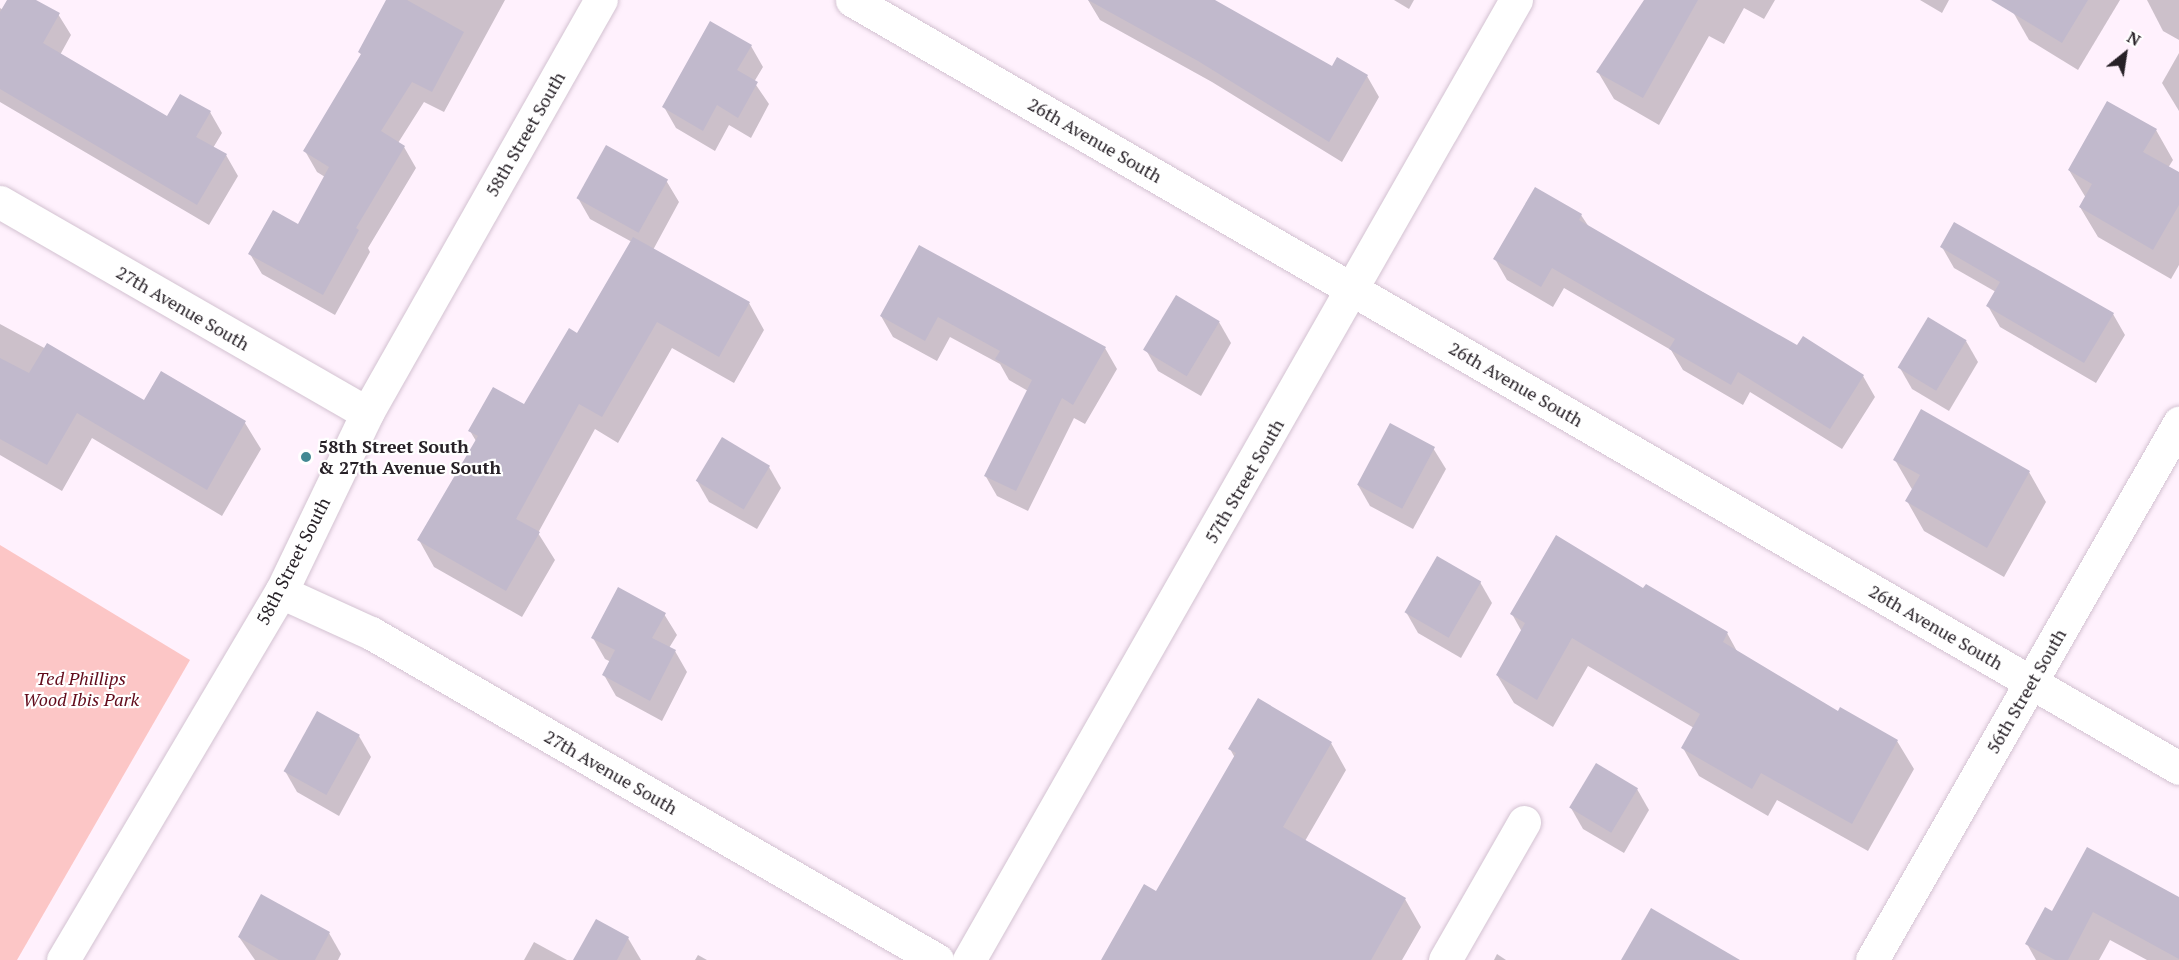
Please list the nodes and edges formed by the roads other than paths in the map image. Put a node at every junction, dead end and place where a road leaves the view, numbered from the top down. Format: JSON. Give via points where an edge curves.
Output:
{"nodes":[{"id":1,"x":601,"y":0,"type":"edge"},
{"id":2,"x":852,"y":0,"type":"edge"},
{"id":3,"x":1516,"y":0,"type":"edge"},
{"id":4,"x":0,"y":202,"type":"edge"},
{"id":5,"x":1353,"y":290,"type":"junction"},
{"id":6,"x":367,"y":413,"type":"junction"},
{"id":7,"x":2179,"y":423,"type":"edge"},
{"id":8,"x":281,"y":592,"type":"junction"},
{"id":9,"x":2031,"y":682,"type":"junction"},
{"id":10,"x":2179,"y":768,"type":"edge"},
{"id":11,"x":1524,"y":822,"type":"dead end"},
{"id":12,"x":63,"y":960,"type":"edge"},
{"id":13,"x":937,"y":960,"type":"edge"},
{"id":14,"x":969,"y":960,"type":"edge"},
{"id":15,"x":1445,"y":960,"type":"edge"},
{"id":16,"x":1872,"y":960,"type":"edge"}],
"edges":[{"from":1,"to":6,"type":"street","name":"58th Street South"},
{"from":2,"to":5,"type":"street","name":"26th Avenue South"},
{"from":3,"to":5,"type":"street","name":"57th Street South"},
{"from":4,"to":6,"type":"street","name":"27th Avenue South"},
{"from":5,"to":9,"type":"street","name":"26th Avenue South"},
{"from":5,"to":14,"type":"street","name":"57th Street South"},
{"from":6,"to":8,"type":"street","name":"58th Street South"},
{"from":7,"to":9,"type":"street","name":"56th Street South"},
{"from":8,"to":12,"type":"street","name":"58th Street South"},
{"from":8,"to":13,"type":"street","name":"27th Avenue South","via":[[371,633]]},
{"from":9,"to":10,"type":"street","name":"26th Avenue South"},
{"from":9,"to":16,"type":"street","name":"56th Street South"},
{"from":11,"to":15,"type":"street"}]}
